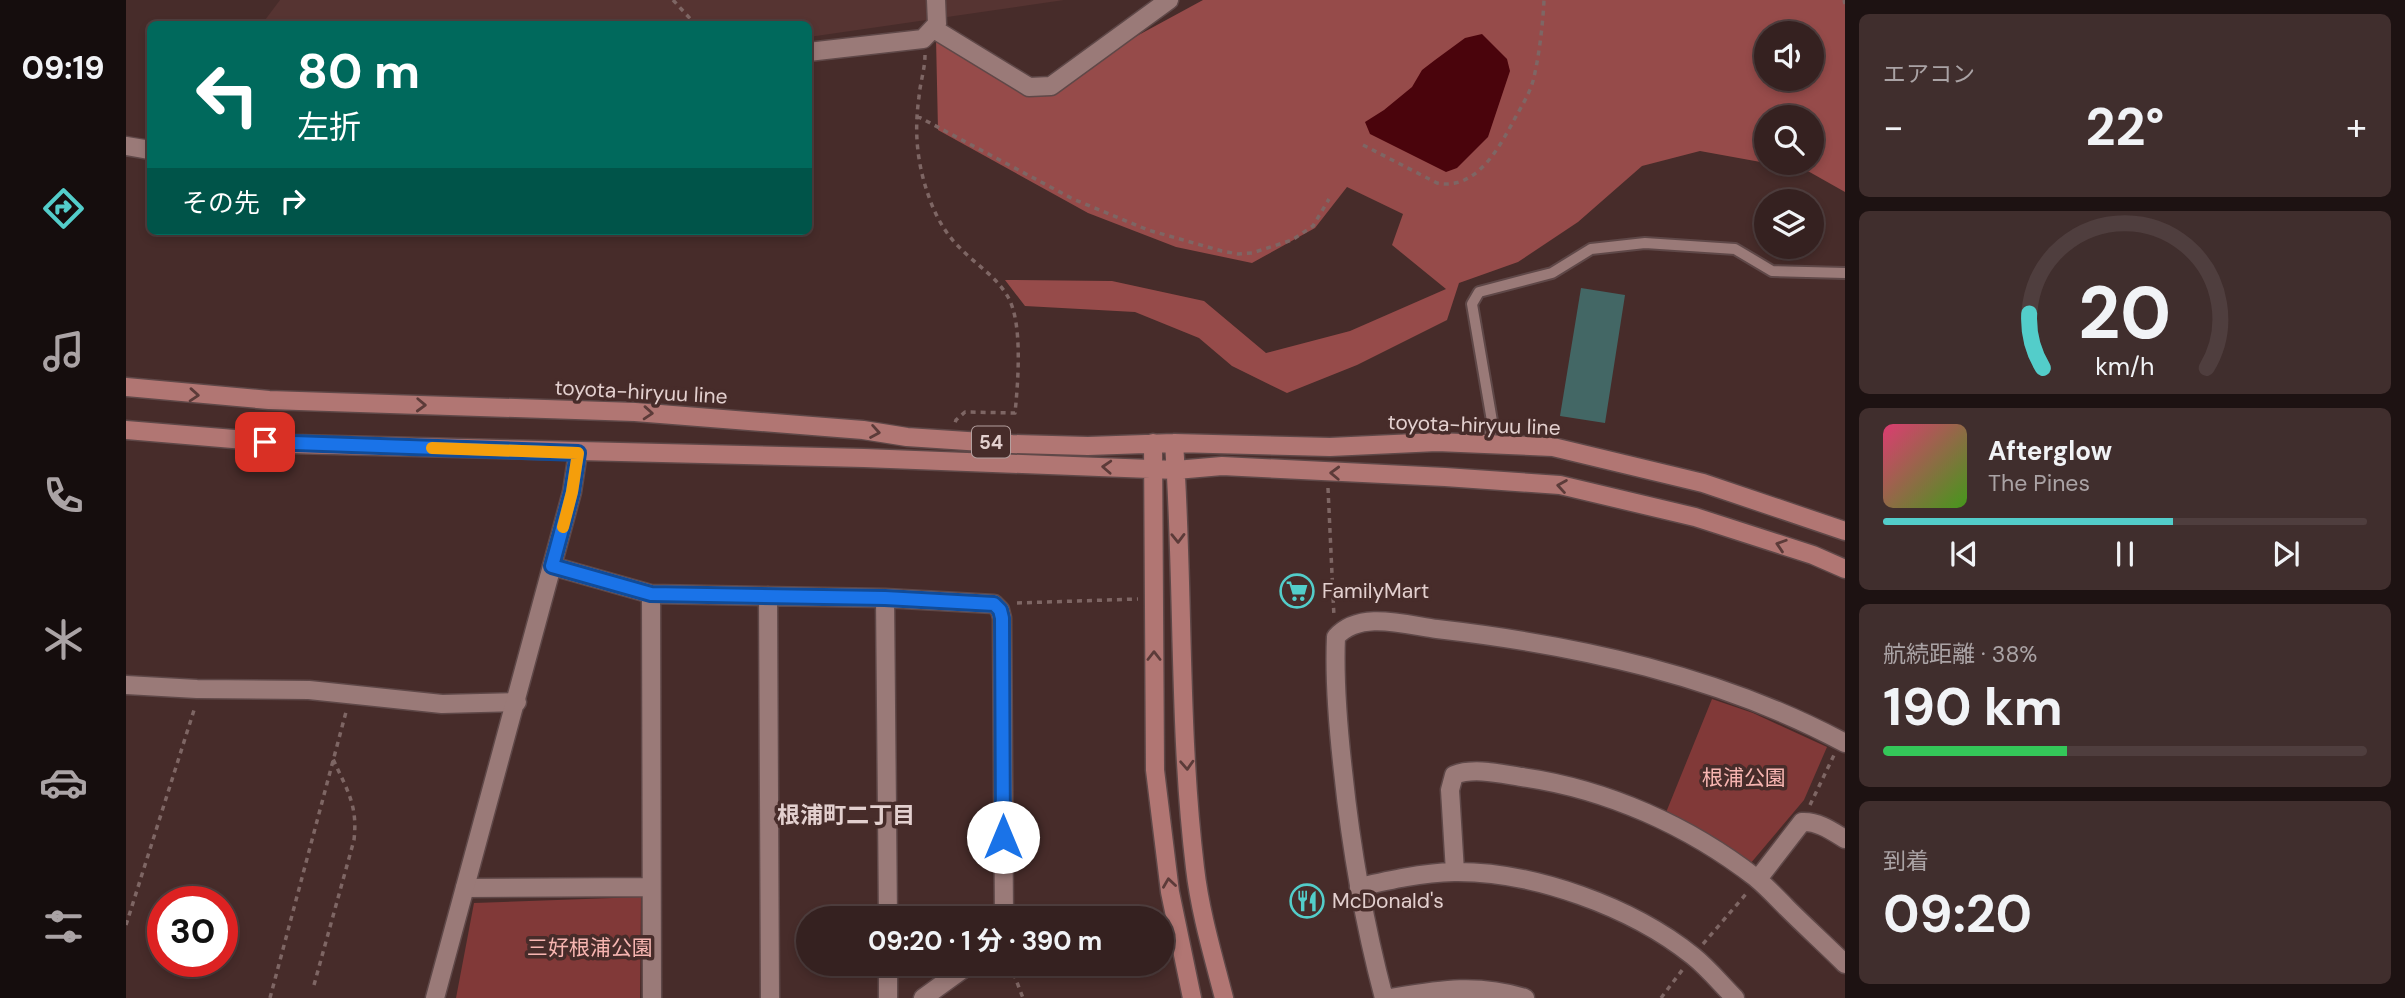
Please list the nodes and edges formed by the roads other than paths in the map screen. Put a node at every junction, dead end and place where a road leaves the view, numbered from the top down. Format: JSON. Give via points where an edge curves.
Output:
{"nodes":[{"id":1,"x":936,"y":0,"type":"edge"},
{"id":2,"x":1169,"y":0,"type":"edge"},
{"id":3,"x":929,"y":34,"type":"junction"},
{"id":4,"x":812,"y":51,"type":"edge"},
{"id":5,"x":126,"y":146,"type":"edge"},
{"id":6,"x":147,"y":150,"type":"edge"},
{"id":7,"x":1845,"y":273,"type":"edge"},
{"id":8,"x":126,"y":387,"type":"edge"},
{"id":9,"x":126,"y":430,"type":"edge"},
{"id":10,"x":1153,"y":443,"type":"junction"},
{"id":11,"x":1174,"y":443,"type":"junction"},
{"id":12,"x":1489,"y":444,"type":"junction"},
{"id":13,"x":578,"y":453,"type":"junction"},
{"id":14,"x":1153,"y":469,"type":"junction"},
{"id":15,"x":1176,"y":470,"type":"junction"},
{"id":16,"x":1845,"y":531,"type":"edge"},
{"id":17,"x":552,"y":566,"type":"junction"},
{"id":18,"x":1845,"y":569,"type":"edge"},
{"id":19,"x":651,"y":594,"type":"junction"},
{"id":20,"x":768,"y":596,"type":"junction"},
{"id":21,"x":885,"y":598,"type":"junction"},
{"id":22,"x":126,"y":685,"type":"edge"},
{"id":23,"x":517,"y":702,"type":"junction"},
{"id":24,"x":1843,"y":742,"type":"edge"},
{"id":25,"x":1845,"y":839,"type":"edge"},
{"id":26,"x":1455,"y":872,"type":"junction"},
{"id":27,"x":1758,"y":879,"type":"junction"},
{"id":28,"x":651,"y":887,"type":"junction"},
{"id":29,"x":1359,"y":887,"type":"junction"},
{"id":30,"x":466,"y":888,"type":"junction"},
{"id":31,"x":888,"y":906,"type":"edge"},
{"id":32,"x":1004,"y":906,"type":"edge"},
{"id":33,"x":1845,"y":964,"type":"edge"},
{"id":34,"x":888,"y":976,"type":"edge"},
{"id":35,"x":953,"y":976,"type":"edge"},
{"id":36,"x":435,"y":998,"type":"edge"},
{"id":37,"x":652,"y":998,"type":"edge"},
{"id":38,"x":770,"y":998,"type":"edge"},
{"id":39,"x":888,"y":998,"type":"edge"},
{"id":40,"x":923,"y":998,"type":"edge"},
{"id":41,"x":1192,"y":998,"type":"edge"},
{"id":42,"x":1224,"y":998,"type":"edge"},
{"id":43,"x":1384,"y":998,"type":"edge"},
{"id":44,"x":1391,"y":998,"type":"edge"},
{"id":45,"x":1525,"y":998,"type":"edge"},
{"id":46,"x":1735,"y":998,"type":"edge"}],
"edges":[{"from":1,"to":3,"type":"street","via":[[937,24]]},
{"from":2,"to":3,"type":"street","via":[[1043,88],[1029,87]]},
{"from":3,"to":4,"type":"street"},
{"from":5,"to":6,"type":"street"},
{"from":7,"to":12,"type":"lane","via":[[1772,271],[1735,249],[1645,243],[1591,249],[1552,272],[1479,292],[1472,304],[1492,421]]},
{"from":8,"to":10,"type":"main road","name":"toyota-hiryuu line","number":"54","one_way":true,"via":[[269,400],[635,412],[954,440],[1088,446]]},
{"from":9,"to":13,"type":"main road","number":"54","via":[[293,444]]},
{"from":10,"to":11,"type":"main road","name":"toyota-hiryuu line","number":"54"},
{"from":10,"to":14,"type":"main road"},
{"from":11,"to":12,"type":"main road","name":"toyota-hiryuu line","number":"54","via":[[1330,447]]},
{"from":11,"to":15,"type":"main road"},
{"from":12,"to":16,"type":"main road","name":"toyota-hiryuu line","number":"54","via":[[1553,447],[1689,480]]},
{"from":14,"to":13,"type":"main road","number":"54","one_way":true},
{"from":13,"to":17,"type":"street"},
{"from":14,"to":15,"type":"main road","number":"54"},
{"from":41,"to":14,"type":"main road","one_way":true,"via":[[1170,892],[1154,770]]},
{"from":18,"to":15,"type":"main road","number":"54","one_way":true,"via":[[1695,517],[1560,485],[1222,466]]},
{"from":15,"to":42,"type":"main road","one_way":true,"via":[[1182,693],[1194,856]]},
{"from":17,"to":19,"type":"street"},
{"from":17,"to":23,"type":"street"},
{"from":19,"to":20,"type":"street"},
{"from":19,"to":28,"type":"street"},
{"from":20,"to":21,"type":"street"},
{"from":20,"to":38,"type":"street"},
{"from":21,"to":31,"type":"street"},
{"from":21,"to":32,"type":"street","via":[[994,604],[1000,610]]},
{"from":22,"to":23,"type":"street","via":[[309,690],[442,704]]},
{"from":23,"to":30,"type":"street"},
{"from":24,"to":29,"type":"street","via":[[1774,710],[1642,665],[1541,643],[1375,622],[1352,624],[1336,637],[1335,662],[1351,845]]},
{"from":25,"to":27,"type":"street","via":[[1828,828],[1802,822]]},
{"from":26,"to":27,"type":"street","via":[[1451,780],[1462,772],[1539,779],[1601,795],[1677,828]]},
{"from":26,"to":29,"type":"street","via":[[1406,876]]},
{"from":26,"to":46,"type":"street","via":[[1549,884],[1627,915],[1693,956]]},
{"from":27,"to":33,"type":"street"},
{"from":28,"to":30,"type":"street"},
{"from":28,"to":37,"type":"street"},
{"from":29,"to":43,"type":"street"},
{"from":30,"to":36,"type":"street"},
{"from":34,"to":39,"type":"street"},
{"from":35,"to":40,"type":"street"},
{"from":44,"to":45,"type":"street","via":[[1463,988]]}]}
